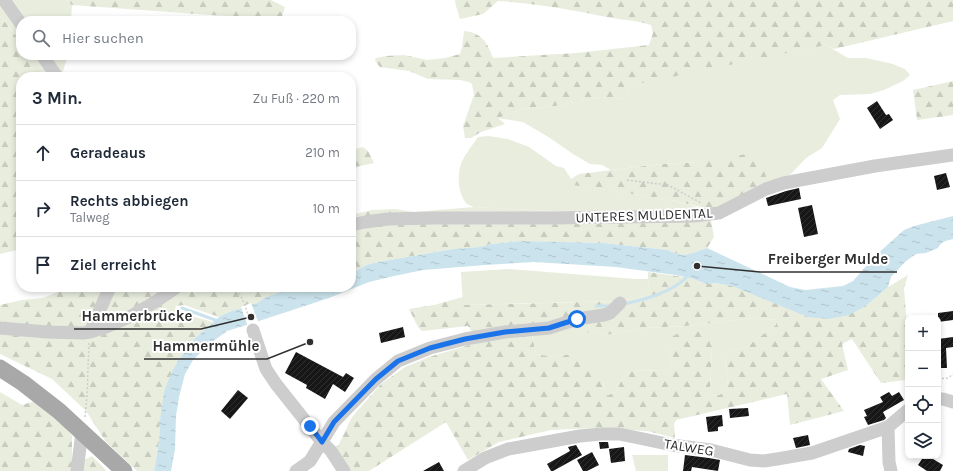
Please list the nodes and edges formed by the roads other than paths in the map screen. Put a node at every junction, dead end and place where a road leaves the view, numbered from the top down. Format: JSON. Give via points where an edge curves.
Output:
{"nodes":[{"id":1,"x":4,"y":0,"type":"edge"},
{"id":2,"x":16,"y":17,"type":"edge"},
{"id":3,"x":45,"y":60,"type":"edge"},
{"id":4,"x":54,"y":72,"type":"edge"},
{"id":5,"x":953,"y":155,"type":"edge"},
{"id":6,"x":356,"y":224,"type":"edge"},
{"id":7,"x":108,"y":292,"type":"edge"},
{"id":8,"x":160,"y":292,"type":"edge"},
{"id":9,"x":170,"y":292,"type":"edge"},
{"id":10,"x":155,"y":302,"type":"junction"},
{"id":11,"x":618,"y":305,"type":"dead end"},
{"id":12,"x":0,"y":328,"type":"edge"},
{"id":13,"x":253,"y":330,"type":"road end"},
{"id":14,"x":90,"y":332,"type":"junction"},
{"id":15,"x":0,"y":368,"type":"edge"},
{"id":16,"x":941,"y":399,"type":"edge"},
{"id":17,"x":953,"y":402,"type":"edge"},
{"id":18,"x":905,"y":413,"type":"edge"},
{"id":19,"x":888,"y":428,"type":"junction"},
{"id":20,"x":82,"y":432,"type":"junction"},
{"id":21,"x":318,"y":437,"type":"junction"},
{"id":22,"x":77,"y":471,"type":"edge"},
{"id":23,"x":124,"y":471,"type":"edge"},
{"id":24,"x":296,"y":471,"type":"edge"},
{"id":25,"x":344,"y":471,"type":"edge"},
{"id":26,"x":464,"y":471,"type":"edge"},
{"id":27,"x":891,"y":471,"type":"edge"}],
"edges":[{"from":1,"to":2,"type":"street"},
{"from":3,"to":4,"type":"street"},
{"from":5,"to":6,"type":"street","name":"UNTERES MULDENTAL","via":[[784,183],[766,189],[719,213],[694,216],[388,219]]},
{"from":7,"to":14,"type":"street"},
{"from":8,"to":10,"type":"street"},
{"from":9,"to":10,"type":"street"},
{"from":10,"to":14,"type":"street","via":[[106,328]]},
{"from":11,"to":21,"type":"street","via":[[604,315],[577,319],[549,328],[458,340],[398,361],[376,379]]},
{"from":12,"to":14,"type":"street"},
{"from":13,"to":21,"type":"street","via":[[266,369]]},
{"from":15,"to":20,"type":"main road","via":[[53,406]]},
{"from":16,"to":17,"type":"street"},
{"from":18,"to":19,"type":"street","name":"TALWEG"},
{"from":19,"to":26,"type":"street","name":"TALWEG","via":[[812,453],[764,461],[619,434],[580,436],[508,449],[485,458]]},
{"from":19,"to":27,"type":"street"},
{"from":20,"to":22,"type":"street"},
{"from":20,"to":23,"type":"main road"},
{"from":21,"to":24,"type":"street","via":[[310,461]]},
{"from":21,"to":25,"type":"street"}]}
